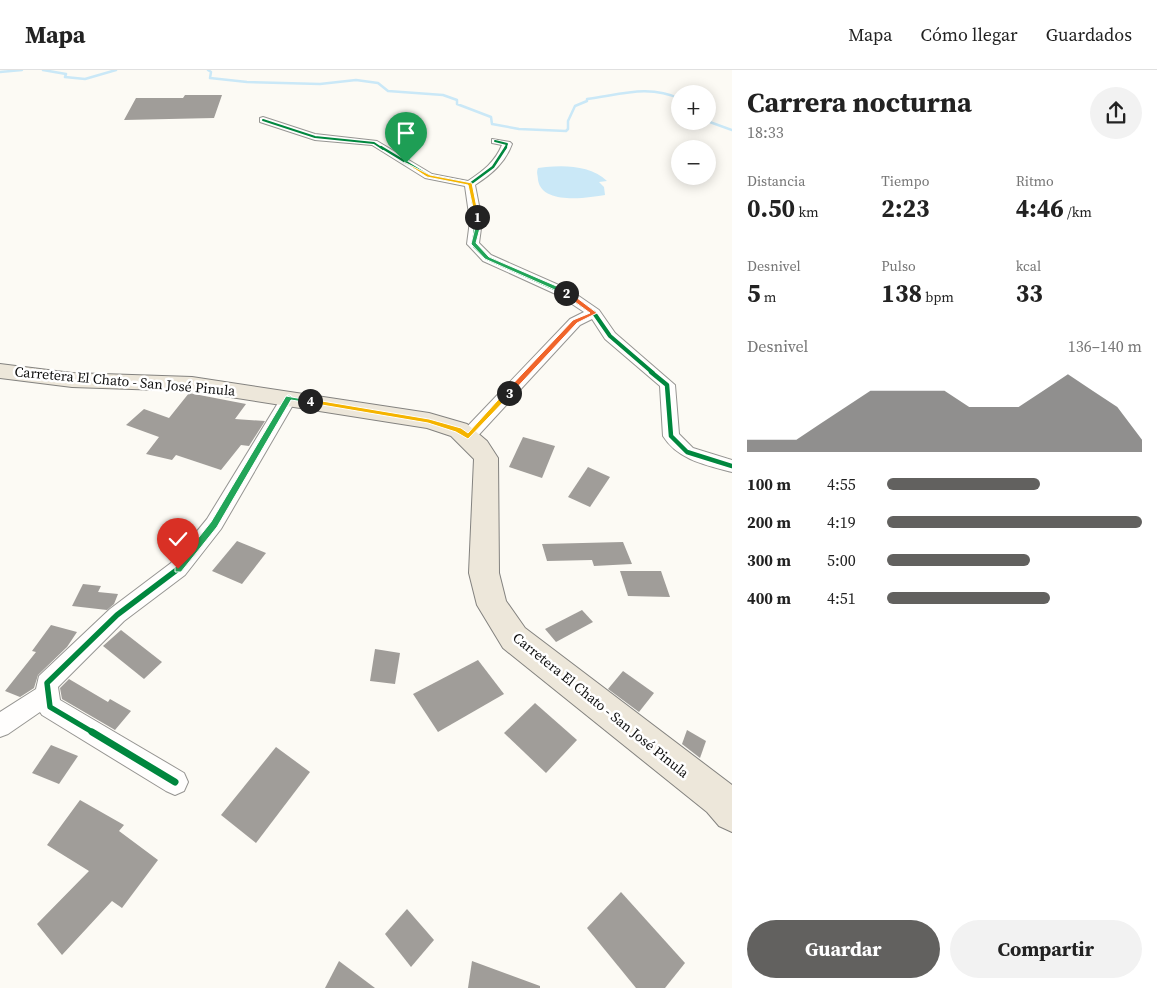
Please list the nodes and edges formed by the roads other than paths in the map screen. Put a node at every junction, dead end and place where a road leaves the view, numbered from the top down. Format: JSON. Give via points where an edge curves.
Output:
{"nodes":[{"id":1,"x":263,"y":120,"type":"dead end"},
{"id":2,"x":495,"y":142,"type":"dead end"},
{"id":3,"x":470,"y":184,"type":"junction"},
{"id":4,"x":594,"y":313,"type":"junction"},
{"id":5,"x":0,"y":371,"type":"edge"},
{"id":6,"x":289,"y":398,"type":"junction"},
{"id":7,"x":468,"y":436,"type":"junction"},
{"id":8,"x":732,"y":466,"type":"edge"},
{"id":9,"x":47,"y":694,"type":"junction"},
{"id":10,"x":0,"y":726,"type":"edge"},
{"id":11,"x":175,"y":782,"type":"dead end"},
{"id":12,"x":732,"y":813,"type":"edge"}],
"edges":[{"from":1,"to":3,"type":"street","via":[[316,137],[374,143],[429,176]]},
{"from":2,"to":3,"type":"street","via":[[507,144],[503,156]]},
{"from":3,"to":4,"type":"street","via":[[477,216],[473,244],[487,258],[566,293]]},
{"from":4,"to":7,"type":"street","via":[[575,322]]},
{"from":4,"to":8,"type":"street","via":[[610,336],[668,385],[672,436],[687,452]]},
{"from":5,"to":6,"type":"main road","name":"Carretera El Chato - San José Pinula","via":[[72,380],[192,384]]},
{"from":6,"to":7,"type":"main road","name":"Carretera El Chato - San José Pinula","via":[[429,421]]},
{"from":6,"to":9,"type":"street","via":[[214,524],[178,569],[117,615],[47,683]]},
{"from":7,"to":12,"type":"main road","name":"Carretera El Chato - San José Pinula","via":[[486,458],[484,573],[492,604],[514,638],[720,799]]},
{"from":9,"to":10,"type":"street"},
{"from":9,"to":11,"type":"street","via":[[50,706]]}]}
